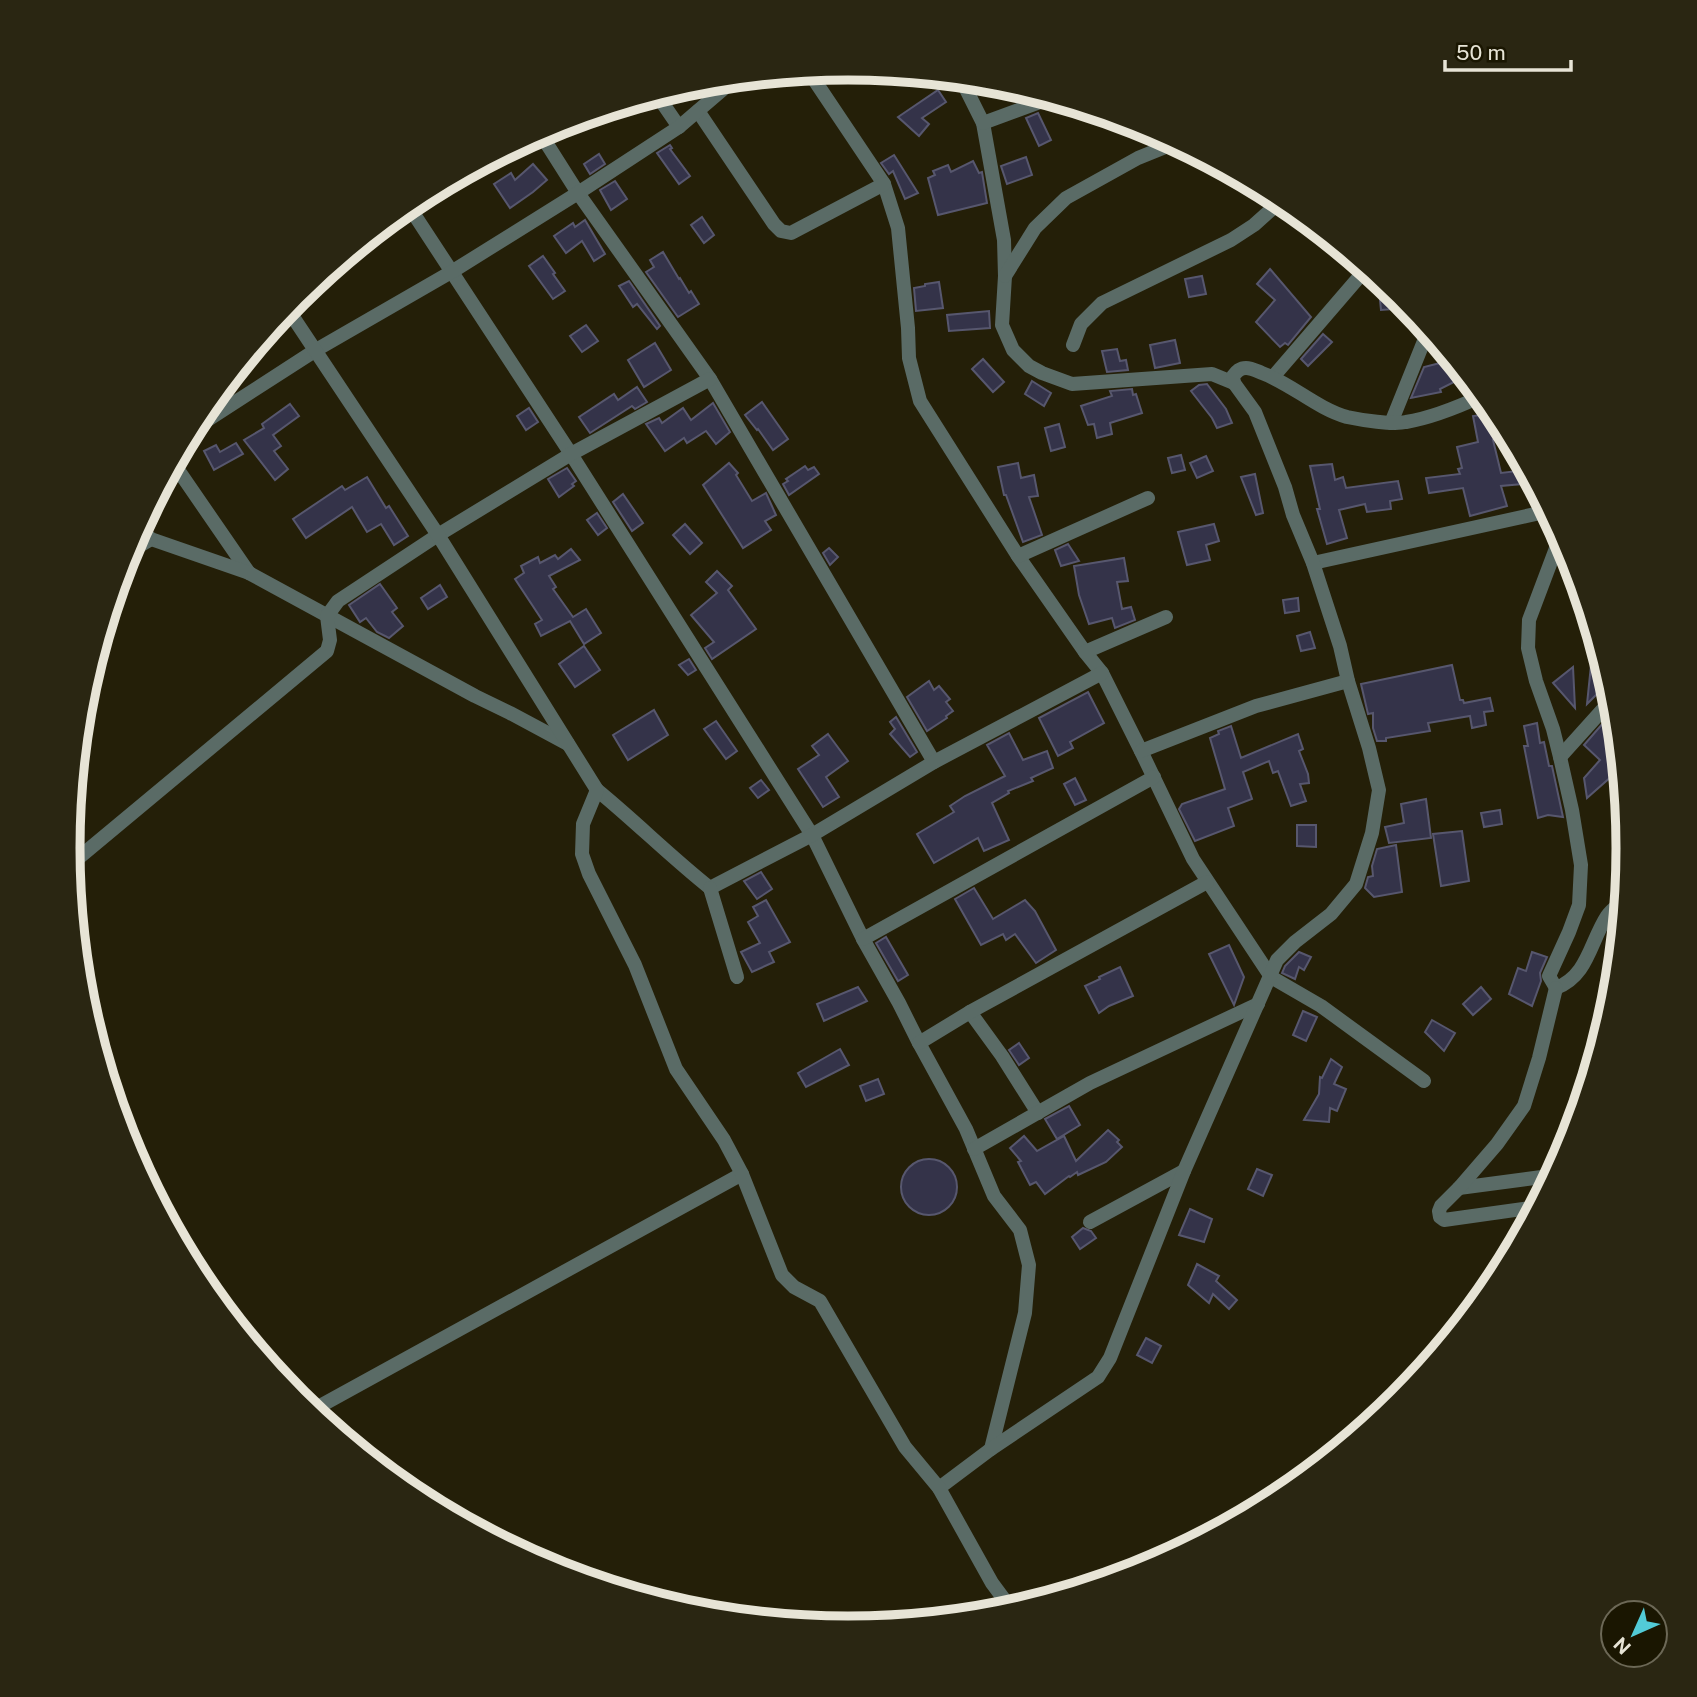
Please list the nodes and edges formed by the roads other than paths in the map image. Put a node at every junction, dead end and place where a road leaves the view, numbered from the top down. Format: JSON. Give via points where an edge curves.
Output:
{"nodes":[{"id":1,"x":815,"y":81,"type":"edge"},
{"id":2,"x":966,"y":90,"type":"edge"},
{"id":3,"x":721,"y":91,"type":"edge"},
{"id":4,"x":663,"y":104,"type":"edge"},
{"id":5,"x":1033,"y":104,"type":"edge"},
{"id":6,"x":698,"y":111,"type":"junction"},
{"id":7,"x":983,"y":123,"type":"junction"},
{"id":8,"x":679,"y":127,"type":"junction"},
{"id":9,"x":546,"y":143,"type":"edge"},
{"id":10,"x":1162,"y":148,"type":"edge"},
{"id":11,"x":884,"y":184,"type":"junction"},
{"id":12,"x":578,"y":193,"type":"junction"},
{"id":13,"x":1273,"y":208,"type":"edge"},
{"id":14,"x":415,"y":215,"type":"edge"},
{"id":15,"x":453,"y":271,"type":"junction"},
{"id":16,"x":1004,"y":276,"type":"junction"},
{"id":17,"x":1360,"y":276,"type":"edge"},
{"id":18,"x":294,"y":317,"type":"edge"},
{"id":19,"x":1424,"y":340,"type":"edge"},
{"id":20,"x":1073,"y":345,"type":"dead end"},
{"id":21,"x":316,"y":350,"type":"junction"},
{"id":22,"x":1273,"y":377,"type":"junction"},
{"id":23,"x":710,"y":379,"type":"junction"},
{"id":24,"x":1234,"y":383,"type":"junction"},
{"id":25,"x":1472,"y":401,"type":"edge"},
{"id":26,"x":215,"y":415,"type":"edge"},
{"id":27,"x":1391,"y":423,"type":"junction"},
{"id":28,"x":571,"y":454,"type":"junction"},
{"id":29,"x":179,"y":472,"type":"edge"},
{"id":30,"x":1148,"y":498,"type":"dead end"},
{"id":31,"x":1539,"y":513,"type":"edge"},
{"id":32,"x":438,"y":535,"type":"junction"},
{"id":33,"x":147,"y":537,"type":"edge"},
{"id":34,"x":151,"y":540,"type":"junction"},
{"id":35,"x":144,"y":544,"type":"edge"},
{"id":36,"x":1555,"y":549,"type":"edge"},
{"id":37,"x":1018,"y":556,"type":"junction"},
{"id":38,"x":1312,"y":563,"type":"junction"},
{"id":39,"x":249,"y":573,"type":"junction"},
{"id":40,"x":327,"y":616,"type":"junction"},
{"id":41,"x":1166,"y":617,"type":"dead end"},
{"id":42,"x":1085,"y":652,"type":"junction"},
{"id":43,"x":1102,"y":673,"type":"junction"},
{"id":44,"x":1348,"y":681,"type":"junction"},
{"id":45,"x":1604,"y":709,"type":"edge"},
{"id":46,"x":568,"y":744,"type":"junction"},
{"id":47,"x":1141,"y":751,"type":"junction"},
{"id":48,"x":1560,"y":757,"type":"junction"},
{"id":49,"x":934,"y":762,"type":"junction"},
{"id":50,"x":1154,"y":777,"type":"junction"},
{"id":51,"x":597,"y":790,"type":"junction"},
{"id":52,"x":811,"y":835,"type":"junction"},
{"id":53,"x":80,"y":856,"type":"edge"},
{"id":54,"x":1208,"y":882,"type":"junction"},
{"id":55,"x":710,"y":887,"type":"junction"},
{"id":56,"x":1614,"y":909,"type":"edge"},
{"id":57,"x":863,"y":939,"type":"junction"},
{"id":58,"x":737,"y":977,"type":"dead end"},
{"id":59,"x":1271,"y":977,"type":"junction"},
{"id":60,"x":1556,"y":988,"type":"junction"},
{"id":61,"x":1258,"y":1004,"type":"junction"},
{"id":62,"x":970,"y":1012,"type":"junction"},
{"id":63,"x":919,"y":1044,"type":"junction"},
{"id":64,"x":1424,"y":1081,"type":"dead end"},
{"id":65,"x":1038,"y":1113,"type":"junction"},
{"id":66,"x":974,"y":1149,"type":"junction"},
{"id":67,"x":1184,"y":1171,"type":"junction"},
{"id":68,"x":742,"y":1174,"type":"junction"},
{"id":69,"x":1542,"y":1178,"type":"edge"},
{"id":70,"x":1459,"y":1188,"type":"junction"},
{"id":71,"x":1527,"y":1208,"type":"edge"},
{"id":72,"x":1090,"y":1222,"type":"dead end"},
{"id":73,"x":320,"y":1406,"type":"edge"},
{"id":74,"x":991,"y":1449,"type":"junction"},
{"id":75,"x":939,"y":1488,"type":"junction"},
{"id":76,"x":1005,"y":1600,"type":"edge"}],
"edges":[{"from":1,"to":11,"type":"street"},
{"from":2,"to":7,"type":"street"},
{"from":3,"to":6,"type":"street"},
{"from":4,"to":8,"type":"street"},
{"from":5,"to":7,"type":"street"},
{"from":6,"to":8,"type":"street"},
{"from":6,"to":11,"type":"street","via":[[781,231],[791,233]]},
{"from":7,"to":16,"type":"street","via":[[1004,240]]},
{"from":8,"to":12,"type":"street"},
{"from":9,"to":12,"type":"street"},
{"from":10,"to":16,"type":"street","via":[[1066,198],[1035,228]]},
{"from":11,"to":37,"type":"street","via":[[898,228],[909,358],[920,401]]},
{"from":12,"to":15,"type":"street"},
{"from":12,"to":23,"type":"street"},
{"from":13,"to":20,"type":"street","via":[[1231,240],[1102,303],[1081,324]]},
{"from":14,"to":15,"type":"street"},
{"from":15,"to":21,"type":"street"},
{"from":15,"to":28,"type":"street"},
{"from":16,"to":24,"type":"street","via":[[1002,325],[1013,350],[1042,373],[1072,384],[1212,374]]},
{"from":17,"to":22,"type":"street"},
{"from":18,"to":21,"type":"street"},
{"from":19,"to":27,"type":"street"},
{"from":21,"to":26,"type":"street"},
{"from":21,"to":32,"type":"street"},
{"from":22,"to":24,"type":"street","via":[[1248,368],[1238,370]]},
{"from":22,"to":27,"type":"street","via":[[1347,417]]},
{"from":23,"to":28,"type":"street"},
{"from":23,"to":49,"type":"street"},
{"from":24,"to":38,"type":"street","via":[[1255,412]]},
{"from":25,"to":27,"type":"street"},
{"from":28,"to":32,"type":"street"},
{"from":28,"to":52,"type":"street"},
{"from":29,"to":39,"type":"street"},
{"from":30,"to":37,"type":"street"},
{"from":31,"to":38,"type":"street"},
{"from":32,"to":40,"type":"street","via":[[338,601]]},
{"from":32,"to":46,"type":"street"},
{"from":33,"to":34,"type":"street"},
{"from":34,"to":35,"type":"street"},
{"from":34,"to":39,"type":"street"},
{"from":36,"to":48,"type":"street","via":[[1529,620],[1528,648]]},
{"from":37,"to":42,"type":"street"},
{"from":38,"to":44,"type":"street"},
{"from":39,"to":40,"type":"street"},
{"from":40,"to":46,"type":"street"},
{"from":40,"to":53,"type":"street","via":[[327,650]]},
{"from":41,"to":42,"type":"street"},
{"from":42,"to":43,"type":"street"},
{"from":43,"to":47,"type":"street"},
{"from":43,"to":49,"type":"street"},
{"from":44,"to":47,"type":"street","via":[[1256,706]]},
{"from":44,"to":59,"type":"street","via":[[1379,790],[1372,832],[1356,884],[1331,914],[1277,960]]},
{"from":45,"to":48,"type":"street"},
{"from":46,"to":51,"type":"street"},
{"from":47,"to":50,"type":"street"},
{"from":48,"to":60,"type":"street","via":[[1581,865],[1579,905],[1549,976]]},
{"from":49,"to":52,"type":"street"},
{"from":50,"to":54,"type":"street"},
{"from":50,"to":57,"type":"street"},
{"from":51,"to":55,"type":"street"},
{"from":51,"to":68,"type":"street","via":[[583,824],[582,854],[635,965],[676,1069]]},
{"from":52,"to":55,"type":"street"},
{"from":52,"to":57,"type":"street"},
{"from":54,"to":59,"type":"street"},
{"from":54,"to":62,"type":"street"},
{"from":55,"to":58,"type":"street"},
{"from":56,"to":60,"type":"street","via":[[1573,979]]},
{"from":57,"to":63,"type":"street"},
{"from":59,"to":61,"type":"street"},
{"from":59,"to":64,"type":"street","via":[[1321,1006]]},
{"from":60,"to":70,"type":"street","via":[[1524,1106]]},
{"from":61,"to":65,"type":"street","via":[[1090,1083]]},
{"from":61,"to":67,"type":"street"},
{"from":62,"to":63,"type":"street"},
{"from":62,"to":65,"type":"street"},
{"from":63,"to":66,"type":"street"},
{"from":65,"to":66,"type":"street"},
{"from":66,"to":74,"type":"street","via":[[994,1196],[1020,1230],[1029,1265],[1025,1313]]},
{"from":67,"to":72,"type":"street"},
{"from":67,"to":74,"type":"street","via":[[1110,1358],[1098,1377]]},
{"from":68,"to":73,"type":"street"},
{"from":68,"to":75,"type":"street","via":[[782,1275],[820,1301],[905,1447]]},
{"from":69,"to":70,"type":"street"},
{"from":70,"to":71,"type":"street","via":[[1441,1206],[1444,1220]]},
{"from":74,"to":75,"type":"street"},
{"from":75,"to":76,"type":"street"}]}
